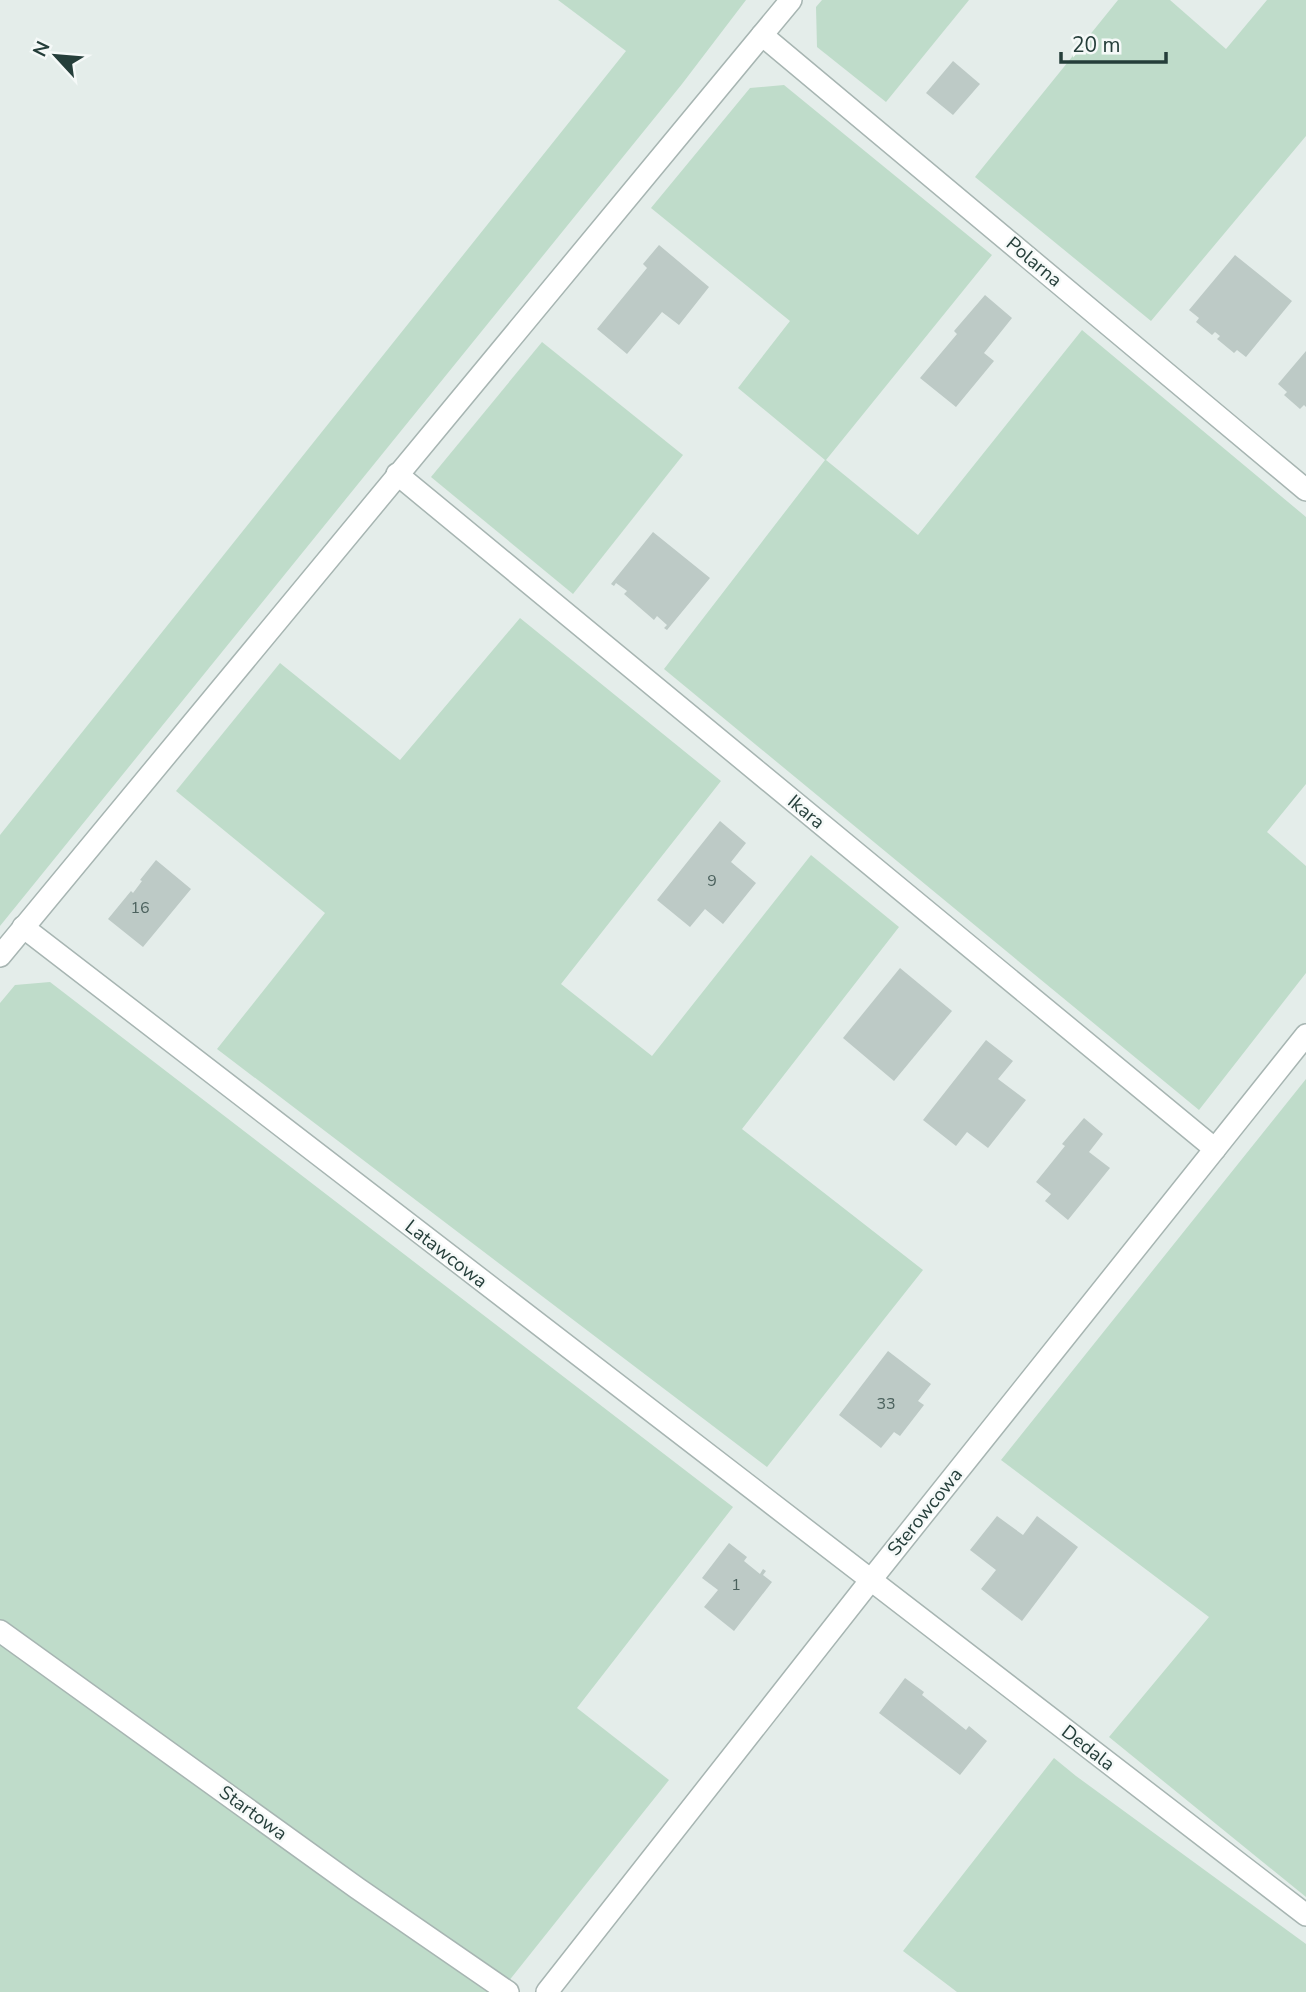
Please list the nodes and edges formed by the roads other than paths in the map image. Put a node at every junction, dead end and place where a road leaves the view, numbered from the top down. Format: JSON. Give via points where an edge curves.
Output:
{"nodes":[{"id":1,"x":791,"y":0,"type":"edge"},
{"id":2,"x":762,"y":35,"type":"junction"},
{"id":3,"x":397,"y":474,"type":"junction"},
{"id":4,"x":1306,"y":490,"type":"edge"},
{"id":5,"x":23,"y":928,"type":"junction"},
{"id":6,"x":0,"y":956,"type":"edge"},
{"id":7,"x":1306,"y":1035,"type":"edge"},
{"id":8,"x":1215,"y":1149,"type":"junction"},
{"id":9,"x":870,"y":1581,"type":"junction"},
{"id":10,"x":0,"y":1631,"type":"edge"},
{"id":11,"x":1306,"y":1915,"type":"edge"},
{"id":12,"x":508,"y":1992,"type":"edge"},
{"id":13,"x":547,"y":1992,"type":"edge"}],
"edges":[{"from":1,"to":2,"type":"street"},
{"from":2,"to":3,"type":"street"},
{"from":2,"to":4,"type":"street","name":"Polarna"},
{"from":3,"to":5,"type":"street"},
{"from":3,"to":8,"type":"street","name":"Ikara"},
{"from":5,"to":6,"type":"street"},
{"from":5,"to":9,"type":"street","name":"Latawcowa"},
{"from":7,"to":8,"type":"street","name":"Sterowcowa"},
{"from":8,"to":9,"type":"street","name":"Sterowcowa"},
{"from":9,"to":11,"type":"street","name":"Dedala"},
{"from":9,"to":13,"type":"street","name":"Sterowcowa"},
{"from":10,"to":12,"type":"street","name":"Startowa"}]}
